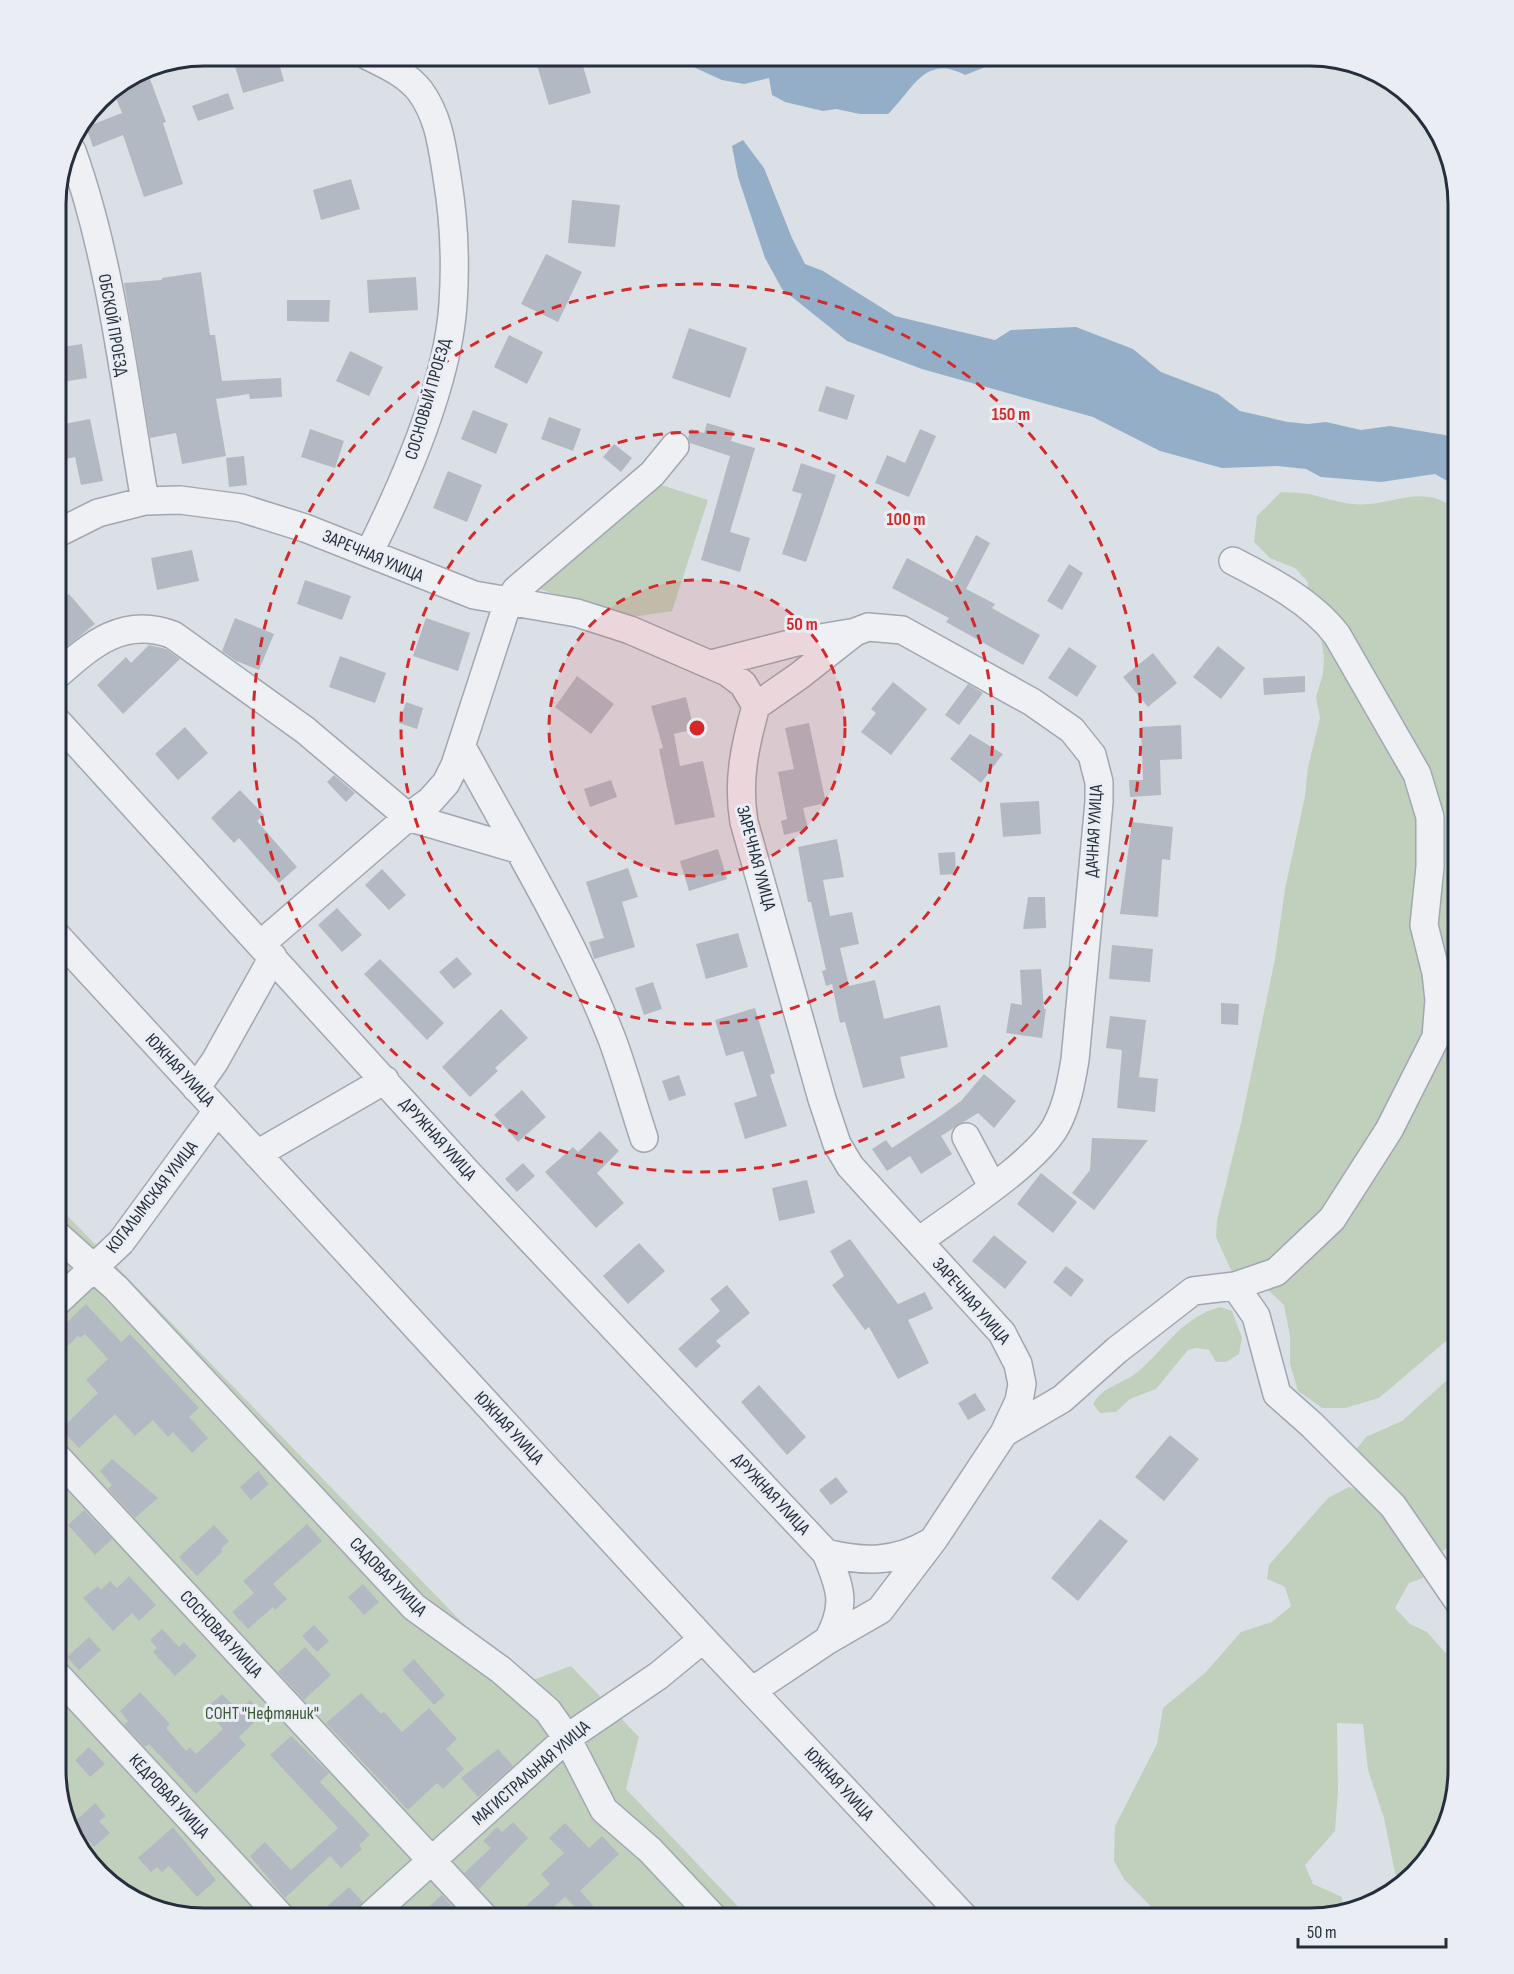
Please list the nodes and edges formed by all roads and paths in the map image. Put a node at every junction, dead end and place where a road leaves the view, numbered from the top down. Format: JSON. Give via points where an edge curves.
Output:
{"nodes":[{"id":1,"x":386,"y":66,"type":"edge"},
{"id":2,"x":74,"y":158,"type":"edge"},
{"id":3,"x":675,"y":446,"type":"dead end"},
{"id":4,"x":145,"y":501,"type":"junction"},
{"id":5,"x":66,"y":529,"type":"edge"},
{"id":6,"x":369,"y":553,"type":"junction"},
{"id":7,"x":1233,"y":561,"type":"dead end"},
{"id":8,"x":508,"y":602,"type":"junction"},
{"id":9,"x":855,"y":632,"type":"junction"},
{"id":10,"x":711,"y":664,"type":"junction"},
{"id":11,"x":66,"y":667,"type":"edge"},
{"id":12,"x":756,"y":706,"type":"junction"},
{"id":13,"x":66,"y":731,"type":"edge"},
{"id":14,"x":462,"y":747,"type":"junction"},
{"id":15,"x":408,"y":817,"type":"junction"},
{"id":16,"x":517,"y":849,"type":"junction"},
{"id":17,"x":66,"y":946,"type":"edge"},
{"id":18,"x":267,"y":950,"type":"junction"},
{"id":19,"x":385,"y":1080,"type":"junction"},
{"id":20,"x":196,"y":1088,"type":"junction"},
{"id":21,"x":217,"y":1111,"type":"junction"},
{"id":22,"x":966,"y":1137,"type":"dead end"},
{"id":23,"x":644,"y":1138,"type":"dead end"},
{"id":24,"x":257,"y":1154,"type":"junction"},
{"id":25,"x":992,"y":1186,"type":"junction"},
{"id":26,"x":919,"y":1241,"type":"junction"},
{"id":27,"x":66,"y":1243,"type":"edge"},
{"id":28,"x":94,"y":1269,"type":"junction"},
{"id":29,"x":1235,"y":1286,"type":"junction"},
{"id":30,"x":66,"y":1294,"type":"edge"},
{"id":31,"x":1004,"y":1433,"type":"junction"},
{"id":32,"x":66,"y":1467,"type":"edge"},
{"id":33,"x":934,"y":1539,"type":"junction"},
{"id":34,"x":826,"y":1553,"type":"junction"},
{"id":35,"x":1448,"y":1586,"type":"edge"},
{"id":36,"x":703,"y":1639,"type":"junction"},
{"id":37,"x":828,"y":1640,"type":"junction"},
{"id":38,"x":66,"y":1685,"type":"edge"},
{"id":39,"x":752,"y":1691,"type":"junction"},
{"id":40,"x":567,"y":1738,"type":"junction"},
{"id":41,"x":431,"y":1860,"type":"junction"},
{"id":42,"x":273,"y":1908,"type":"edge"},
{"id":43,"x":379,"y":1908,"type":"edge"},
{"id":44,"x":476,"y":1908,"type":"edge"},
{"id":45,"x":705,"y":1908,"type":"edge"},
{"id":46,"x":956,"y":1908,"type":"edge"}],
"edges":[{"from":1,"to":6,"type":"street","name":"СОСНОВЫЙ ПРОЕЗД","via":[[408,78],[431,108],[452,210],[455,254],[453,306],[442,368],[401,490]]},
{"from":2,"to":4,"type":"street","name":"ОБСКОЙ ПРОЕЗД","via":[[100,252]]},
{"from":3,"to":8,"type":"street","via":[[652,474],[516,590]]},
{"from":4,"to":5,"type":"street","name":"ЗАРЕЧНАЯ УЛИЦА","via":[[98,513]]},
{"from":4,"to":6,"type":"street","name":"ЗАРЕЧНАЯ УЛИЦА","via":[[180,500],[241,508]]},
{"from":6,"to":8,"type":"street","name":"ЗАРЕЧНАЯ УЛИЦА","via":[[435,582]]},
{"from":7,"to":29,"type":"street","via":[[1324,617],[1417,774],[1430,817],[1424,925],[1437,973],[1439,1000],[1436,1037],[1389,1130],[1332,1219],[1276,1272]]},
{"from":8,"to":10,"type":"street","name":"ЗАРЕЧНАЯ УЛИЦА","via":[[577,613]]},
{"from":8,"to":14,"type":"street"},
{"from":9,"to":10,"type":"street","name":"ДАЧНАЯ УЛИЦА"},
{"from":9,"to":12,"type":"street"},
{"from":9,"to":25,"type":"street","name":"ДАЧНАЯ УЛИЦА","via":[[868,627],[902,630],[1032,702],[1083,741],[1096,769],[1099,802],[1076,1060],[1068,1098],[1056,1127],[1037,1151]]},
{"from":10,"to":12,"type":"street","name":"ЗАРЕЧНАЯ УЛИЦА","via":[[743,684]]},
{"from":11,"to":15,"type":"street","via":[[109,635],[155,628],[173,635],[305,730]]},
{"from":12,"to":26,"type":"street","name":"ЗАРЕЧНАЯ УЛИЦА","via":[[741,775],[744,822],[829,1122],[850,1166]]},
{"from":13,"to":18,"type":"street","name":"ДРУЖНАЯ УЛИЦА"},
{"from":14,"to":15,"type":"street","via":[[446,783]]},
{"from":14,"to":16,"type":"street"},
{"from":15,"to":16,"type":"street"},
{"from":15,"to":18,"type":"street"},
{"from":16,"to":23,"type":"street","via":[[595,1000]]},
{"from":17,"to":20,"type":"street","name":"ЮЖНАЯ УЛИЦА"},
{"from":18,"to":19,"type":"street","name":"ДРУЖНАЯ УЛИЦА"},
{"from":18,"to":20,"type":"street","via":[[215,1061]]},
{"from":19,"to":24,"type":"street"},
{"from":19,"to":34,"type":"street","name":"ДРУЖНАЯ УЛИЦА"},
{"from":20,"to":21,"type":"street","name":"ЮЖНАЯ УЛИЦА"},
{"from":21,"to":24,"type":"street","name":"ЮЖНАЯ УЛИЦА"},
{"from":21,"to":28,"type":"street","name":"КОГАЛЫМСКАЯ УЛИЦА","via":[[143,1214]]},
{"from":22,"to":25,"type":"street"},
{"from":24,"to":36,"type":"street","name":"ЮЖНАЯ УЛИЦА"},
{"from":25,"to":26,"type":"street","name":"ДАЧНАЯ УЛИЦА"},
{"from":26,"to":31,"type":"street","name":"ЗАРЕЧНАЯ УЛИЦА","via":[[986,1313],[1012,1349],[1022,1383],[1019,1401]]},
{"from":27,"to":28,"type":"street","name":"САДОВАЯ УЛИЦА"},
{"from":28,"to":30,"type":"street","name":"КОГАЛЫМСКАЯ УЛИЦА"},
{"from":28,"to":40,"type":"street","name":"САДОВАЯ УЛИЦА","via":[[414,1607],[501,1670],[548,1712]]},
{"from":29,"to":31,"type":"street","via":[[1193,1291],[1062,1399]]},
{"from":29,"to":35,"type":"street","via":[[1256,1316],[1276,1394],[1393,1506]]},
{"from":31,"to":33,"type":"street","name":"ЗАРЕЧНАЯ УЛИЦА"},
{"from":32,"to":41,"type":"street","name":"СОСНОВАЯ УЛИЦА"},
{"from":33,"to":34,"type":"street","via":[[902,1557],[882,1560]]},
{"from":33,"to":37,"type":"street","name":"ЗАРЕЧНАЯ УЛИЦА","via":[[880,1610]]},
{"from":34,"to":37,"type":"street","name":"ДРУЖНАЯ УЛИЦА","via":[[841,1596],[839,1619]]},
{"from":36,"to":39,"type":"street","name":"ЮЖНАЯ УЛИЦА"},
{"from":36,"to":40,"type":"street","name":"МАГИСТРАЛЬНАЯ УЛИЦА","via":[[658,1676]]},
{"from":37,"to":39,"type":"street","name":"ЗАРЕЧНАЯ УЛИЦА"},
{"from":38,"to":42,"type":"street","name":"КЕДРОВАЯ УЛИЦА"},
{"from":39,"to":46,"type":"street","name":"ЮЖНАЯ УЛИЦА"},
{"from":40,"to":41,"type":"street","name":"МАГИСТРАЛЬНАЯ УЛИЦА"},
{"from":40,"to":45,"type":"street","name":"САДОВАЯ УЛИЦА","via":[[604,1810],[650,1850]]},
{"from":41,"to":43,"type":"street","name":"МАГИСТРАЛЬНАЯ УЛИЦА"},
{"from":41,"to":44,"type":"street","name":"СОСНОВАЯ УЛИЦА"}]}
